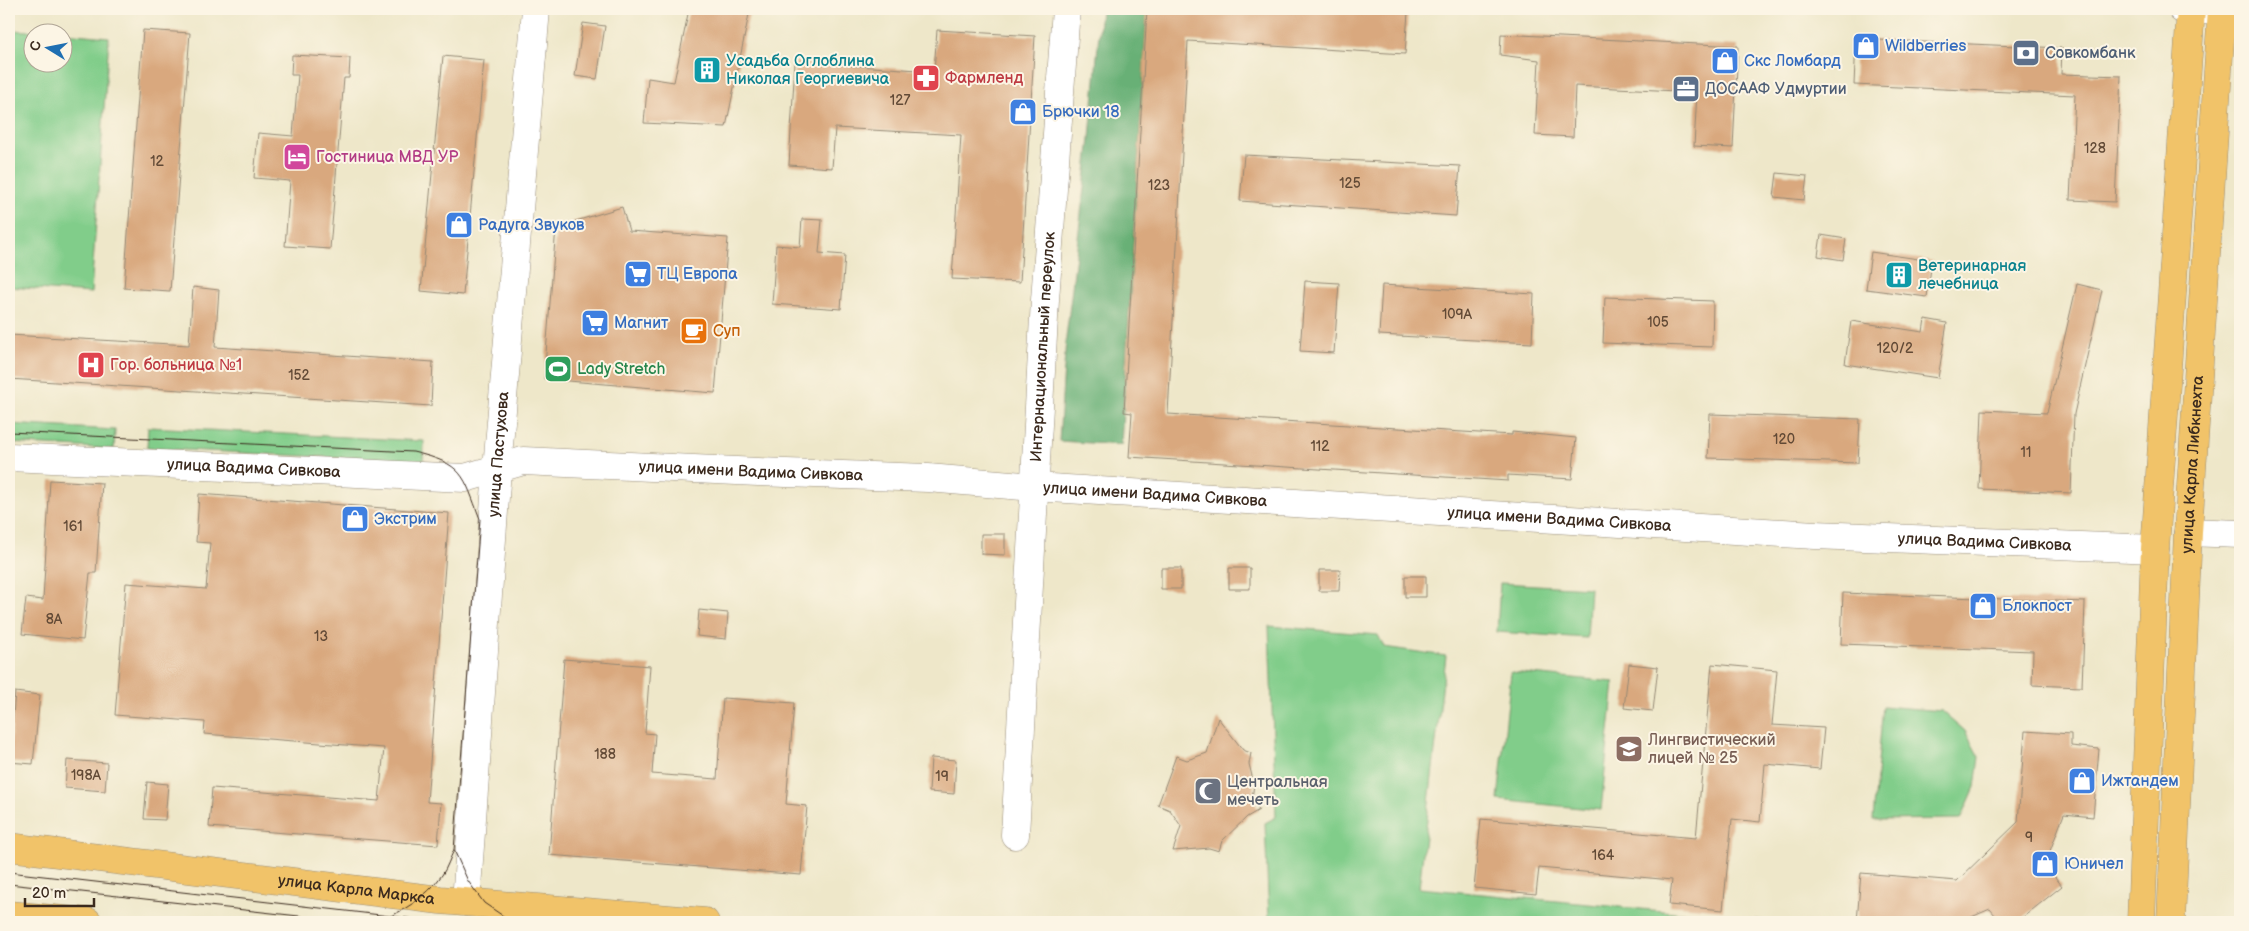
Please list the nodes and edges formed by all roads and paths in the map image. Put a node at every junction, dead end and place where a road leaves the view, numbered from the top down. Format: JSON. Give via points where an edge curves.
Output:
{"nodes":[{"id":1,"x":536,"y":9,"type":"edge"},
{"id":2,"x":1066,"y":9,"type":"edge"},
{"id":3,"x":2182,"y":9,"type":"edge"},
{"id":4,"x":2191,"y":9,"type":"edge"},
{"id":5,"x":2228,"y":11,"type":"edge"},
{"id":6,"x":9,"y":457,"type":"edge"},
{"id":7,"x":497,"y":469,"type":"junction"},
{"id":8,"x":1034,"y":487,"type":"junction"},
{"id":9,"x":2188,"y":532,"type":"junction"},
{"id":10,"x":2240,"y":534,"type":"edge"},
{"id":11,"x":1815,"y":535,"type":"joint"},
{"id":12,"x":2155,"y":549,"type":"junction"},
{"id":13,"x":1014,"y":835,"type":"dead end"},
{"id":14,"x":9,"y":847,"type":"edge"},
{"id":15,"x":466,"y":902,"type":"junction"},
{"id":16,"x":9,"y":916,"type":"edge"},
{"id":17,"x":88,"y":922,"type":"edge"},
{"id":18,"x":705,"y":922,"type":"edge"},
{"id":19,"x":2141,"y":922,"type":"edge"},
{"id":20,"x":2171,"y":922,"type":"edge"}],
"edges":[{"from":1,"to":7,"type":"street","name":"улица Пастухова"},
{"from":2,"to":8,"type":"street","name":"Интернациональный переулок"},
{"from":3,"to":4,"type":"street"},
{"from":4,"to":5,"type":"street"},
{"from":4,"to":12,"type":"main road","name":"улица Карла Либкнехта"},
{"from":5,"to":9,"type":"main road","name":"улица Карла Либкнехта"},
{"from":6,"to":7,"type":"street","name":"улица Вадима Сивкова","via":[[465,478]]},
{"from":7,"to":8,"type":"street","name":"улица имени Вадима Сивкова","via":[[524,461],[928,478]]},
{"from":7,"to":15,"type":"street","name":"улица Пастухова"},
{"from":8,"to":11,"type":"street","name":"улица имени Вадима Сивкова"},
{"from":8,"to":13,"type":"street","name":"Интернациональный переулок"},
{"from":9,"to":10,"type":"street"},
{"from":9,"to":20,"type":"main road","name":"улица Карла Либкнехта"},
{"from":11,"to":12,"type":"street","name":"улица Вадима Сивкова"},
{"from":12,"to":19,"type":"main road","name":"улица Карла Либкнехта"},
{"from":14,"to":15,"type":"main road","name":"улица Карла Маркса"},
{"from":15,"to":18,"type":"main road","name":"улица Карла Маркса"},
{"from":16,"to":17,"type":"main road"}]}
